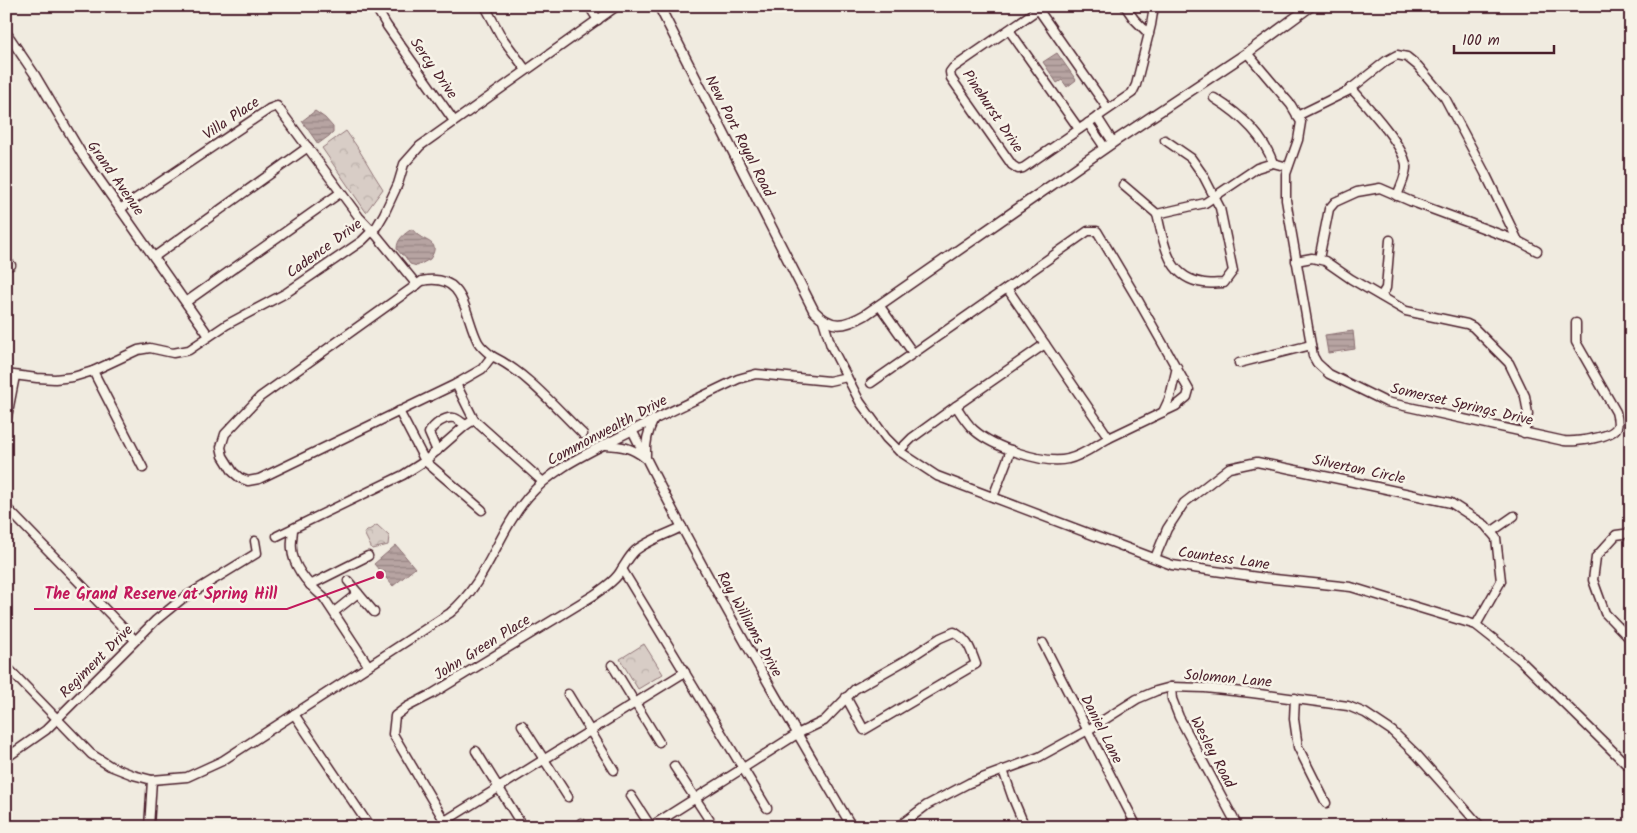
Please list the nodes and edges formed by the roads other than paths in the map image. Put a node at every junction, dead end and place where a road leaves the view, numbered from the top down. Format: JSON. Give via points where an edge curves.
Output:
{"nodes":[{"id":1,"x":376,"y":6,"type":"edge"},
{"id":2,"x":485,"y":6,"type":"edge"},
{"id":3,"x":589,"y":6,"type":"edge"},
{"id":4,"x":617,"y":6,"type":"edge"},
{"id":5,"x":659,"y":6,"type":"edge"},
{"id":6,"x":1125,"y":6,"type":"edge"},
{"id":7,"x":1154,"y":6,"type":"edge"},
{"id":8,"x":1311,"y":6,"type":"edge"},
{"id":9,"x":1040,"y":8,"type":"edge"},
{"id":10,"x":598,"y":20,"type":"junction"},
{"id":11,"x":1009,"y":30,"type":"junction"},
{"id":12,"x":6,"y":32,"type":"edge"},
{"id":13,"x":1149,"y":34,"type":"junction"},
{"id":14,"x":1247,"y":53,"type":"junction"},
{"id":15,"x":526,"y":70,"type":"junction"},
{"id":16,"x":1351,"y":88,"type":"junction"},
{"id":17,"x":1214,"y":98,"type":"dead end"},
{"id":18,"x":1108,"y":109,"type":"junction"},
{"id":19,"x":1297,"y":116,"type":"junction"},
{"id":20,"x":1096,"y":117,"type":"junction"},
{"id":21,"x":454,"y":121,"type":"junction"},
{"id":22,"x":1088,"y":123,"type":"junction"},
{"id":23,"x":1079,"y":130,"type":"junction"},
{"id":24,"x":1165,"y":140,"type":"dead end"},
{"id":25,"x":1109,"y":145,"type":"junction"},
{"id":26,"x":308,"y":148,"type":"junction"},
{"id":27,"x":1273,"y":163,"type":"junction"},
{"id":28,"x":1288,"y":167,"type":"junction"},
{"id":29,"x":1123,"y":185,"type":"dead end"},
{"id":30,"x":340,"y":193,"type":"junction"},
{"id":31,"x":1397,"y":196,"type":"junction"},
{"id":32,"x":1215,"y":197,"type":"junction"},
{"id":33,"x":120,"y":209,"type":"junction"},
{"id":34,"x":1157,"y":214,"type":"junction"},
{"id":35,"x":371,"y":232,"type":"junction"},
{"id":36,"x":1390,"y":240,"type":"dead end"},
{"id":37,"x":1518,"y":241,"type":"junction"},
{"id":38,"x":1537,"y":252,"type":"dead end"},
{"id":39,"x":154,"y":257,"type":"junction"},
{"id":40,"x":1319,"y":259,"type":"junction"},
{"id":41,"x":1296,"y":261,"type":"junction"},
{"id":42,"x":417,"y":285,"type":"junction"},
{"id":43,"x":1006,"y":288,"type":"junction"},
{"id":44,"x":1381,"y":296,"type":"junction"},
{"id":45,"x":186,"y":302,"type":"junction"},
{"id":46,"x":879,"y":305,"type":"junction"},
{"id":47,"x":823,"y":320,"type":"junction"},
{"id":48,"x":1576,"y":323,"type":"dead end"},
{"id":49,"x":209,"y":336,"type":"junction"},
{"id":50,"x":1045,"y":344,"type":"junction"},
{"id":51,"x":1311,"y":345,"type":"junction"},
{"id":52,"x":913,"y":353,"type":"junction"},
{"id":53,"x":492,"y":356,"type":"junction"},
{"id":54,"x":1239,"y":363,"type":"dead end"},
{"id":55,"x":1177,"y":367,"type":"junction"},
{"id":56,"x":93,"y":371,"type":"junction"},
{"id":57,"x":6,"y":374,"type":"edge"},
{"id":58,"x":15,"y":376,"type":"junction"},
{"id":59,"x":847,"y":376,"type":"junction"},
{"id":60,"x":456,"y":384,"type":"junction"},
{"id":61,"x":871,"y":384,"type":"dead end"},
{"id":62,"x":956,"y":406,"type":"junction"},
{"id":63,"x":400,"y":411,"type":"junction"},
{"id":64,"x":1163,"y":412,"type":"junction"},
{"id":65,"x":654,"y":419,"type":"junction"},
{"id":66,"x":474,"y":420,"type":"junction"},
{"id":67,"x":6,"y":422,"type":"edge"},
{"id":68,"x":466,"y":425,"type":"junction"},
{"id":69,"x":632,"y":430,"type":"junction"},
{"id":70,"x":1524,"y":432,"type":"junction"},
{"id":71,"x":583,"y":434,"type":"dead end"},
{"id":72,"x":1109,"y":438,"type":"junction"},
{"id":73,"x":603,"y":445,"type":"junction"},
{"id":74,"x":1011,"y":450,"type":"junction"},
{"id":75,"x":437,"y":451,"type":"junction"},
{"id":76,"x":899,"y":451,"type":"junction"},
{"id":77,"x":646,"y":460,"type":"junction"},
{"id":78,"x":424,"y":461,"type":"junction"},
{"id":79,"x":143,"y":468,"type":"dead end"},
{"id":80,"x":542,"y":481,"type":"junction"},
{"id":81,"x":993,"y":497,"type":"junction"},
{"id":82,"x":6,"y":507,"type":"edge"},
{"id":83,"x":482,"y":510,"type":"dead end"},
{"id":84,"x":1514,"y":516,"type":"dead end"},
{"id":85,"x":682,"y":527,"type":"junction"},
{"id":86,"x":293,"y":528,"type":"junction"},
{"id":87,"x":1491,"y":532,"type":"junction"},
{"id":88,"x":1631,"y":533,"type":"edge"},
{"id":89,"x":277,"y":536,"type":"dead end"},
{"id":90,"x":255,"y":541,"type":"dead end"},
{"id":91,"x":368,"y":556,"type":"dead end"},
{"id":92,"x":1155,"y":558,"type":"junction"},
{"id":93,"x":622,"y":569,"type":"junction"},
{"id":94,"x":348,"y":581,"type":"dead end"},
{"id":95,"x":310,"y":585,"type":"junction"},
{"id":96,"x":358,"y":593,"type":"junction"},
{"id":97,"x":334,"y":612,"type":"junction"},
{"id":98,"x":374,"y":612,"type":"dead end"},
{"id":99,"x":1476,"y":625,"type":"junction"},
{"id":100,"x":135,"y":640,"type":"junction"},
{"id":101,"x":1631,"y":640,"type":"edge"},
{"id":102,"x":1044,"y":643,"type":"dead end"},
{"id":103,"x":368,"y":665,"type":"junction"},
{"id":104,"x":612,"y":665,"type":"dead end"},
{"id":105,"x":6,"y":666,"type":"edge"},
{"id":106,"x":685,"y":672,"type":"junction"},
{"id":107,"x":1171,"y":688,"type":"junction"},
{"id":108,"x":568,"y":694,"type":"dead end"},
{"id":109,"x":846,"y":698,"type":"junction"},
{"id":110,"x":1295,"y":698,"type":"junction"},
{"id":111,"x":636,"y":703,"type":"junction"},
{"id":112,"x":294,"y":714,"type":"junction"},
{"id":113,"x":57,"y":719,"type":"junction"},
{"id":114,"x":522,"y":725,"type":"dead end"},
{"id":115,"x":590,"y":730,"type":"junction"},
{"id":116,"x":1088,"y":730,"type":"junction"},
{"id":117,"x":797,"y":734,"type":"junction"},
{"id":118,"x":660,"y":742,"type":"dead end"},
{"id":119,"x":476,"y":751,"type":"dead end"},
{"id":120,"x":6,"y":758,"type":"edge"},
{"id":121,"x":544,"y":760,"type":"junction"},
{"id":122,"x":674,"y":766,"type":"dead end"},
{"id":123,"x":1631,"y":766,"type":"edge"},
{"id":124,"x":743,"y":768,"type":"junction"},
{"id":125,"x":614,"y":770,"type":"dead end"},
{"id":126,"x":1003,"y":770,"type":"junction"},
{"id":127,"x":152,"y":780,"type":"junction"},
{"id":128,"x":499,"y":789,"type":"junction"},
{"id":129,"x":631,"y":796,"type":"dead end"},
{"id":130,"x":568,"y":797,"type":"dead end"},
{"id":131,"x":695,"y":798,"type":"junction"},
{"id":132,"x":1326,"y":803,"type":"dead end"},
{"id":133,"x":767,"y":808,"type":"dead end"},
{"id":134,"x":446,"y":824,"type":"edge"},
{"id":135,"x":1478,"y":826,"type":"edge"},
{"id":136,"x":149,"y":827,"type":"edge"},
{"id":137,"x":370,"y":827,"type":"edge"},
{"id":138,"x":523,"y":827,"type":"edge"},
{"id":139,"x":650,"y":827,"type":"edge"},
{"id":140,"x":714,"y":827,"type":"edge"},
{"id":141,"x":852,"y":827,"type":"edge"},
{"id":142,"x":898,"y":827,"type":"edge"},
{"id":143,"x":1025,"y":827,"type":"edge"},
{"id":144,"x":1137,"y":827,"type":"edge"},
{"id":145,"x":1238,"y":827,"type":"edge"}],
"edges":[{"from":1,"to":21,"type":"street","name":"Sercy Drive"},
{"from":2,"to":15,"type":"street","via":[[501,36]]},
{"from":3,"to":10,"type":"street"},
{"from":4,"to":10,"type":"street","name":"Cadence Drive"},
{"from":5,"to":47,"type":"main road","name":"New Port Royal Road","via":[[796,278],[814,311]]},
{"from":6,"to":13,"type":"street"},
{"from":7,"to":13,"type":"street","name":"Pinehurst Drive"},
{"from":8,"to":14,"type":"main road"},
{"from":9,"to":11,"type":"street","name":"Pinehurst Drive"},
{"from":9,"to":18,"type":"street"},
{"from":10,"to":15,"type":"street","name":"Cadence Drive"},
{"from":11,"to":23,"type":"street"},
{"from":11,"to":23,"type":"street","name":"Pinehurst Drive","via":[[953,68],[951,78],[1018,169]]},
{"from":12,"to":33,"type":"street","name":"Grand Avenue","via":[[82,156]]},
{"from":13,"to":18,"type":"street","name":"Pinehurst Drive","via":[[1132,93]]},
{"from":14,"to":19,"type":"street"},
{"from":14,"to":25,"type":"main road"},
{"from":15,"to":21,"type":"street","name":"Cadence Drive"},
{"from":16,"to":19,"type":"street"},
{"from":16,"to":31,"type":"street","via":[[1401,152],[1406,170]]},
{"from":16,"to":37,"type":"street","via":[[1397,55],[1407,57],[1418,66],[1444,98]]},
{"from":17,"to":27,"type":"street","via":[[1234,110],[1255,132]]},
{"from":18,"to":20,"type":"street","name":"Pinehurst Drive"},
{"from":19,"to":28,"type":"street","name":"Somerset Springs Drive","via":[[1301,130]]},
{"from":20,"to":22,"type":"street","name":"Pinehurst Drive"},
{"from":20,"to":25,"type":"street"},
{"from":21,"to":35,"type":"street","name":"Cadence Drive","via":[[420,146],[404,164],[384,214]]},
{"from":22,"to":23,"type":"street","name":"Pinehurst Drive"},
{"from":22,"to":25,"type":"street"},
{"from":24,"to":32,"type":"street","via":[[1191,158]]},
{"from":25,"to":46,"type":"main road"},
{"from":26,"to":30,"type":"street","name":"Villa Place"},
{"from":26,"to":33,"type":"street","name":"Villa Place","via":[[277,106]]},
{"from":26,"to":39,"type":"street"},
{"from":27,"to":28,"type":"street"},
{"from":27,"to":32,"type":"street","via":[[1257,168]]},
{"from":28,"to":41,"type":"street","name":"Somerset Springs Drive","via":[[1286,200]]},
{"from":29,"to":34,"type":"street"},
{"from":30,"to":35,"type":"street","name":"Villa Place"},
{"from":30,"to":45,"type":"street"},
{"from":31,"to":37,"type":"street"},
{"from":31,"to":40,"type":"street","via":[[1380,188],[1357,192],[1336,202],[1329,209]]},
{"from":32,"to":34,"type":"street","via":[[1205,203]]},
{"from":32,"to":34,"type":"street","via":[[1233,271],[1224,283],[1204,283],[1177,271],[1165,249]]},
{"from":33,"to":39,"type":"street","name":"Grand Avenue"},
{"from":35,"to":42,"type":"street","name":"Villa Place"},
{"from":35,"to":49,"type":"street","name":"Cadence Drive","via":[[286,293]]},
{"from":36,"to":44,"type":"street","via":[[1386,288]]},
{"from":37,"to":38,"type":"street"},
{"from":39,"to":45,"type":"street","name":"Grand Avenue"},
{"from":40,"to":41,"type":"street"},
{"from":40,"to":44,"type":"street"},
{"from":41,"to":51,"type":"street","name":"Somerset Springs Drive"},
{"from":42,"to":53,"type":"street","via":[[432,279],[444,281],[455,288],[479,343]]},
{"from":42,"to":63,"type":"street","via":[[260,397],[225,434],[221,447],[223,456],[240,478],[248,481],[259,479]]},
{"from":43,"to":50,"type":"street"},
{"from":43,"to":52,"type":"street"},
{"from":43,"to":55,"type":"street","via":[[1088,232],[1097,231]]},
{"from":44,"to":70,"type":"street","via":[[1411,313],[1473,327],[1509,363],[1525,396],[1528,414]]},
{"from":45,"to":49,"type":"street","name":"Grand Avenue"},
{"from":46,"to":47,"type":"main road","via":[[854,322],[837,325]]},
{"from":46,"to":52,"type":"street"},
{"from":47,"to":59,"type":"street","name":"Countess Lane","via":[[831,346]]},
{"from":48,"to":70,"type":"street","name":"Somerset Springs Drive","via":[[1576,342],[1616,412],[1617,427],[1611,434],[1575,442]]},
{"from":49,"to":56,"type":"street","name":"Cadence Drive","via":[[189,350],[172,353],[150,348],[138,350]]},
{"from":50,"to":62,"type":"street"},
{"from":50,"to":72,"type":"street"},
{"from":51,"to":54,"type":"street"},
{"from":51,"to":70,"type":"street","name":"Somerset Springs Drive","via":[[1317,363],[1330,374],[1386,402]]},
{"from":52,"to":61,"type":"street"},
{"from":53,"to":60,"type":"street","via":[[482,369]]},
{"from":53,"to":71,"type":"street","via":[[506,363],[541,392]]},
{"from":55,"to":64,"type":"street"},
{"from":55,"to":64,"type":"street","via":[[1189,390],[1187,397]]},
{"from":56,"to":58,"type":"street","name":"Cadence Drive","via":[[55,379]]},
{"from":56,"to":79,"type":"street"},
{"from":57,"to":58,"type":"street","name":"Cadence Drive"},
{"from":58,"to":67,"type":"street"},
{"from":59,"to":65,"type":"street","name":"Commonwealth Drive","via":[[829,381],[756,374],[738,378]]},
{"from":59,"to":76,"type":"street","name":"Countess Lane","via":[[860,402]]},
{"from":60,"to":63,"type":"street"},
{"from":60,"to":66,"type":"street"},
{"from":62,"to":74,"type":"street","via":[[982,437]]},
{"from":62,"to":76,"type":"street"},
{"from":63,"to":78,"type":"street"},
{"from":64,"to":72,"type":"street"},
{"from":65,"to":69,"type":"street","name":"Commonwealth Drive"},
{"from":65,"to":77,"type":"street","via":[[645,446]]},
{"from":66,"to":68,"type":"street"},
{"from":66,"to":80,"type":"street"},
{"from":68,"to":75,"type":"street"},
{"from":68,"to":75,"type":"street","via":[[454,418],[432,428],[429,433]]},
{"from":69,"to":73,"type":"street","name":"Commonwealth Drive"},
{"from":69,"to":77,"type":"street","name":"Ray Williams Drive"},
{"from":72,"to":74,"type":"street","via":[[1070,459],[1057,461],[1042,460]]},
{"from":73,"to":77,"type":"street","via":[[621,446]]},
{"from":73,"to":80,"type":"street","name":"Commonwealth Drive"},
{"from":74,"to":81,"type":"street"},
{"from":75,"to":78,"type":"street"},
{"from":76,"to":81,"type":"street","name":"Countess Lane","via":[[937,476]]},
{"from":77,"to":85,"type":"street","name":"Ray Williams Drive"},
{"from":78,"to":83,"type":"street"},
{"from":78,"to":86,"type":"street","via":[[403,475]]},
{"from":80,"to":103,"type":"street","name":"Commonwealth Drive","via":[[526,499],[478,583],[460,604]]},
{"from":81,"to":92,"type":"street","name":"Countess Lane"},
{"from":82,"to":100,"type":"street"},
{"from":84,"to":87,"type":"street"},
{"from":85,"to":93,"type":"street","name":"John Green Place","via":[[635,550]]},
{"from":85,"to":117,"type":"street","name":"Ray Williams Drive"},
{"from":86,"to":89,"type":"street"},
{"from":86,"to":95,"type":"street","via":[[295,561]]},
{"from":87,"to":92,"type":"street","name":"Silverton Circle","via":[[1451,503],[1257,462],[1229,468],[1184,503],[1167,529]]},
{"from":87,"to":99,"type":"street","via":[[1496,538],[1501,581]]},
{"from":88,"to":101,"type":"street","via":[[1616,535],[1596,557],[1593,580],[1605,613]]},
{"from":90,"to":100,"type":"street","name":"Regiment Drive","via":[[257,553],[182,599]]},
{"from":91,"to":95,"type":"street"},
{"from":92,"to":99,"type":"street","name":"Countess Lane","via":[[1172,565],[1351,586]]},
{"from":93,"to":106,"type":"street"},
{"from":93,"to":134,"type":"street","name":"John Green Place","via":[[594,595],[395,716],[393,734]]},
{"from":94,"to":96,"type":"street"},
{"from":95,"to":97,"type":"street"},
{"from":96,"to":97,"type":"street"},
{"from":96,"to":98,"type":"street"},
{"from":97,"to":103,"type":"street"},
{"from":99,"to":123,"type":"street","name":"Countess Lane","via":[[1519,659]]},
{"from":100,"to":113,"type":"street","name":"Regiment Drive"},
{"from":102,"to":116,"type":"street","name":"Daniel Lane"},
{"from":103,"to":112,"type":"street","name":"Commonwealth Drive"},
{"from":104,"to":111,"type":"street"},
{"from":105,"to":113,"type":"street"},
{"from":106,"to":111,"type":"street"},
{"from":106,"to":124,"type":"street"},
{"from":107,"to":110,"type":"street","name":"Solomon Lane"},
{"from":107,"to":116,"type":"street","name":"Solomon Lane","via":[[1137,699]]},
{"from":107,"to":145,"type":"street","name":"Wesley Road","via":[[1179,717]]},
{"from":108,"to":115,"type":"street"},
{"from":109,"to":109,"type":"street","via":[[954,632],[972,650],[976,664],[864,730]]},
{"from":109,"to":117,"type":"street","via":[[824,721]]},
{"from":110,"to":132,"type":"street","via":[[1298,747]]},
{"from":110,"to":135,"type":"street","name":"Solomon Lane","via":[[1348,706],[1392,731]]},
{"from":111,"to":115,"type":"street"},
{"from":111,"to":118,"type":"street"},
{"from":112,"to":127,"type":"street","name":"Commonwealth Drive","via":[[206,769],[187,777]]},
{"from":112,"to":137,"type":"street"},
{"from":113,"to":120,"type":"street","name":"Regiment Drive"},
{"from":113,"to":127,"type":"street","via":[[91,754],[110,766]]},
{"from":114,"to":121,"type":"street"},
{"from":115,"to":121,"type":"street"},
{"from":115,"to":125,"type":"street"},
{"from":116,"to":126,"type":"street","name":"Solomon Lane","via":[[1039,757]]},
{"from":116,"to":144,"type":"street","name":"Daniel Lane"},
{"from":117,"to":124,"type":"street"},
{"from":117,"to":141,"type":"street","name":"Ray Williams Drive"},
{"from":119,"to":128,"type":"street"},
{"from":121,"to":128,"type":"street"},
{"from":121,"to":130,"type":"street"},
{"from":122,"to":131,"type":"street"},
{"from":124,"to":131,"type":"street"},
{"from":124,"to":133,"type":"street"},
{"from":126,"to":142,"type":"street","name":"Solomon Lane","via":[[927,805]]},
{"from":126,"to":143,"type":"street"},
{"from":127,"to":136,"type":"street"},
{"from":128,"to":134,"type":"street"},
{"from":128,"to":138,"type":"street"},
{"from":129,"to":139,"type":"street"},
{"from":131,"to":139,"type":"street"},
{"from":131,"to":140,"type":"street"}]}
